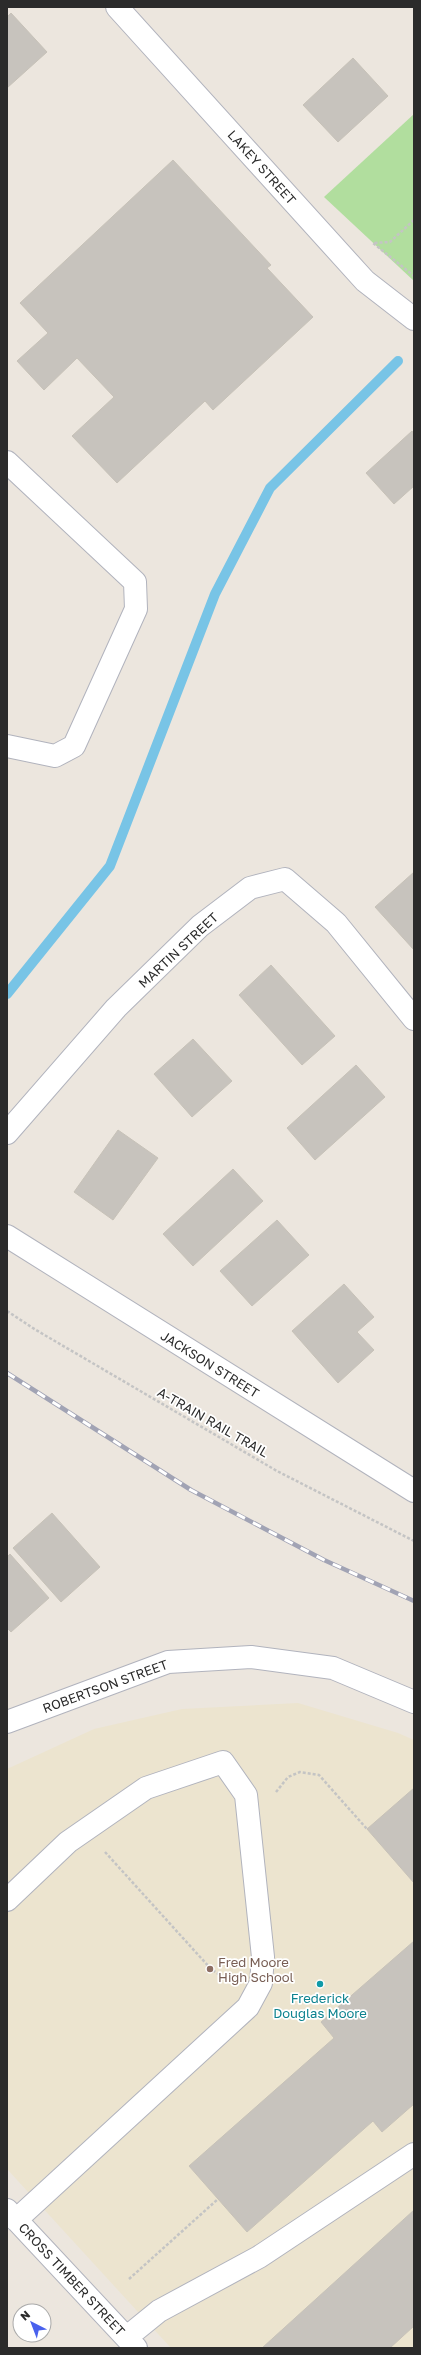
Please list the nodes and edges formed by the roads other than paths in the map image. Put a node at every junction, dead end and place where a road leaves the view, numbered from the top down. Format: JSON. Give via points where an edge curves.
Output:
{"nodes":[{"id":1,"x":117,"y":7,"type":"edge"},
{"id":2,"x":414,"y":320,"type":"edge"},
{"id":3,"x":7,"y":462,"type":"edge"},
{"id":4,"x":7,"y":746,"type":"edge"},
{"id":5,"x":414,"y":1019,"type":"edge"},
{"id":6,"x":7,"y":1133,"type":"edge"},
{"id":7,"x":7,"y":1236,"type":"edge"},
{"id":8,"x":414,"y":1491,"type":"edge"},
{"id":9,"x":414,"y":1702,"type":"edge"},
{"id":10,"x":7,"y":1722,"type":"edge"},
{"id":11,"x":7,"y":1900,"type":"edge"},
{"id":12,"x":414,"y":2154,"type":"edge"},
{"id":13,"x":11,"y":2215,"type":"edge"},
{"id":14,"x":132,"y":2343,"type":"edge"}],
"edges":[{"from":1,"to":2,"type":"street","name":"LAKEY STREET","via":[[365,281]]},
{"from":3,"to":4,"type":"street","via":[[135,582],[136,609],[74,746],[54,756]]},
{"from":5,"to":6,"type":"street","name":"MARTIN STREET","via":[[336,923],[284,880],[250,888],[200,926],[116,1008]]},
{"from":7,"to":8,"type":"street","name":"JACKSON STREET"},
{"from":9,"to":10,"type":"street","name":"ROBERTSON STREET","via":[[333,1668],[251,1657],[168,1662]]},
{"from":11,"to":13,"type":"street","via":[[68,1842],[146,1788],[223,1762],[246,1795],[263,1958],[261,1983],[248,2007]]},
{"from":12,"to":14,"type":"street","via":[[260,2257],[159,2312]]},
{"from":13,"to":14,"type":"street","name":"CROSS TIMBER STREET"}]}
